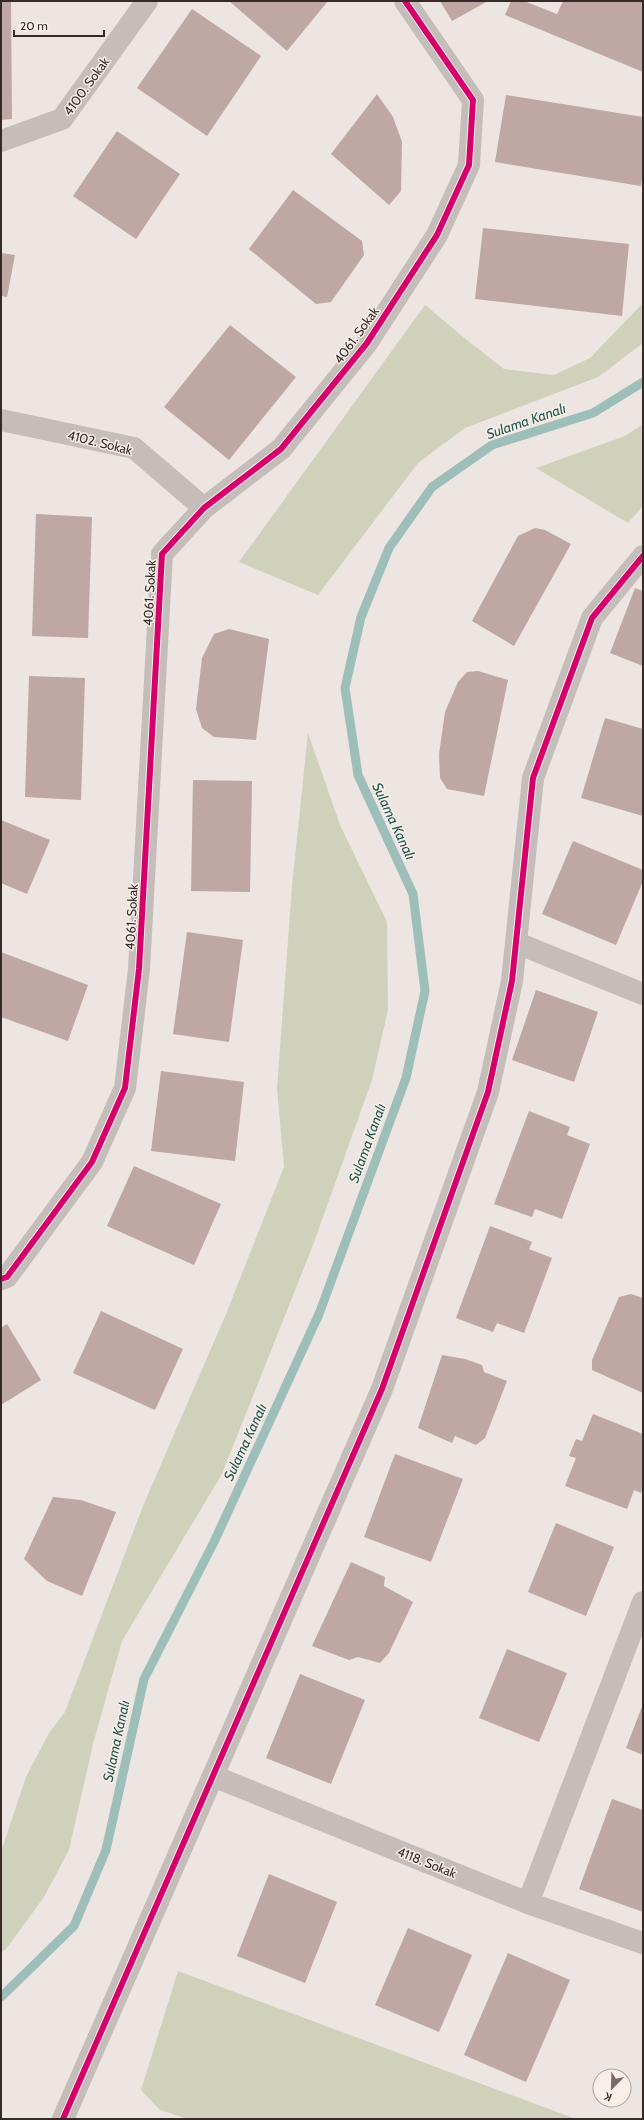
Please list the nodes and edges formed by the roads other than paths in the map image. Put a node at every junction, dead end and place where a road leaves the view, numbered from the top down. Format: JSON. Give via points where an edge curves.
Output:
{"nodes":[{"id":1,"x":147,"y":1,"type":"edge"},
{"id":2,"x":405,"y":1,"type":"edge"},
{"id":3,"x":1,"y":141,"type":"edge"},
{"id":4,"x":1,"y":420,"type":"edge"},
{"id":5,"x":204,"y":508,"type":"junction"},
{"id":6,"x":643,"y":556,"type":"edge"},
{"id":7,"x":517,"y":943,"type":"junction"},
{"id":8,"x":643,"y":994,"type":"edge"},
{"id":9,"x":1,"y":1279,"type":"edge"},
{"id":10,"x":643,"y":1602,"type":"edge"},
{"id":11,"x":213,"y":1776,"type":"junction"},
{"id":12,"x":528,"y":1903,"type":"junction"},
{"id":13,"x":643,"y":1943,"type":"edge"},
{"id":14,"x":63,"y":2119,"type":"edge"}],
"edges":[{"from":1,"to":3,"type":"street","name":"4100. Sokak","via":[[62,119]]},
{"from":2,"to":5,"type":"street","name":"4061. Sokak","via":[[472,100],[469,165],[437,234],[367,343],[280,449]]},
{"from":4,"to":5,"type":"street","name":"4102. Sokak","via":[[134,448]]},
{"from":5,"to":9,"type":"street","name":"4061. Sokak","via":[[162,554],[139,969],[124,1088],[92,1162],[7,1277]]},
{"from":6,"to":7,"type":"street","via":[[592,618],[533,778]]},
{"from":7,"to":8,"type":"street"},
{"from":7,"to":11,"type":"street","via":[[512,981],[488,1092],[384,1381]]},
{"from":10,"to":12,"type":"street"},
{"from":11,"to":12,"type":"street","name":"4118. Sokak"},
{"from":11,"to":14,"type":"street"},
{"from":12,"to":13,"type":"street","name":"4118. Sokak"}]}
